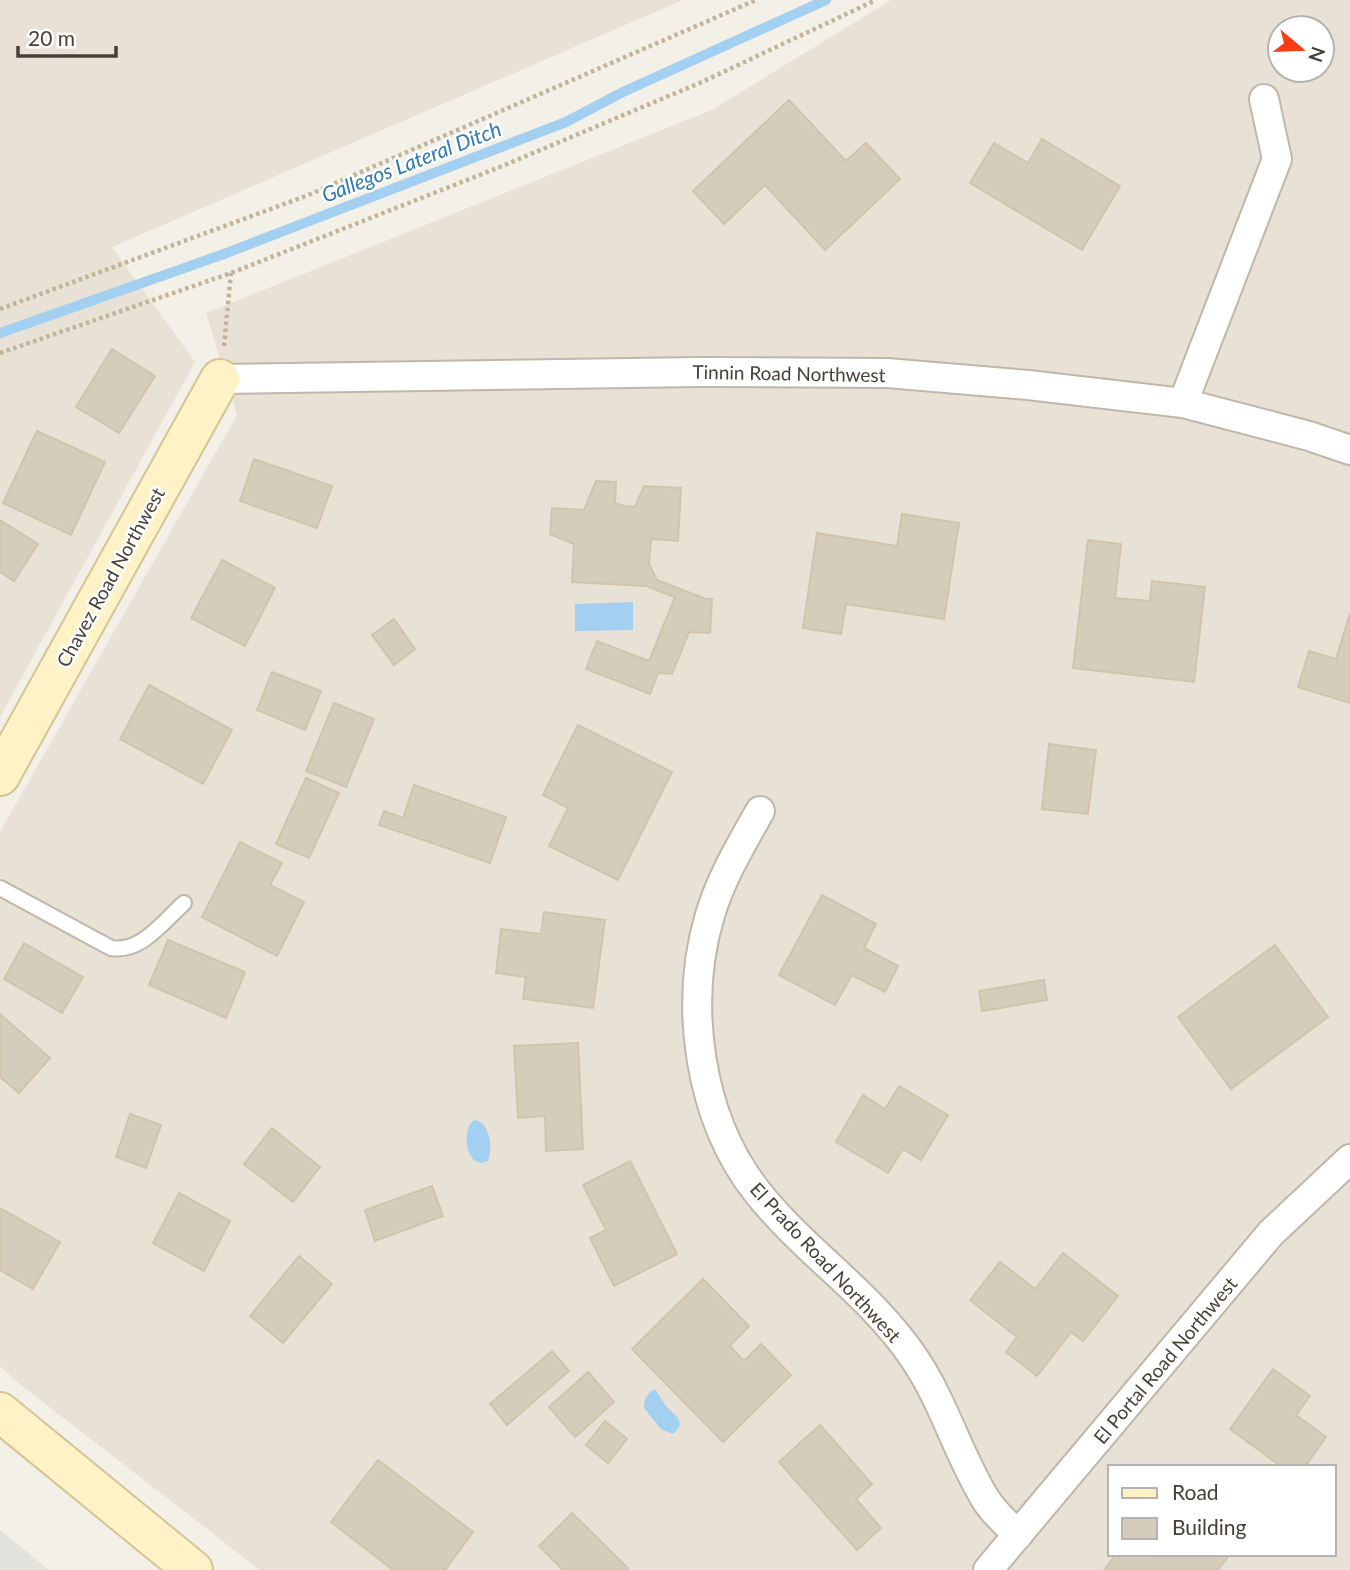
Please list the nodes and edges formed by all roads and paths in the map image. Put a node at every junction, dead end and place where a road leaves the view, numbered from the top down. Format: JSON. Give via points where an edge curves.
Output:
{"nodes":[{"id":1,"x":755,"y":0,"type":"edge"},
{"id":2,"x":876,"y":0,"type":"edge"},
{"id":3,"x":1265,"y":99,"type":"dead end"},
{"id":4,"x":231,"y":274,"type":"junction"},
{"id":5,"x":0,"y":309,"type":"edge"},
{"id":6,"x":0,"y":353,"type":"edge"},
{"id":7,"x":220,"y":379,"type":"junction"},
{"id":8,"x":1183,"y":404,"type":"junction"},
{"id":9,"x":1350,"y":450,"type":"edge"},
{"id":10,"x":0,"y":776,"type":"edge"},
{"id":11,"x":760,"y":811,"type":"dead end"},
{"id":12,"x":0,"y":888,"type":"edge"},
{"id":13,"x":184,"y":903,"type":"dead end"},
{"id":14,"x":1350,"y":1159,"type":"edge"},
{"id":15,"x":0,"y":1412,"type":"edge"},
{"id":16,"x":1018,"y":1535,"type":"junction"},
{"id":17,"x":193,"y":1570,"type":"edge"},
{"id":18,"x":988,"y":1570,"type":"edge"}],
"edges":[{"from":1,"to":5,"type":"path","via":[[306,196]]},
{"from":2,"to":4,"type":"path","via":[[702,82]]},
{"from":3,"to":8,"type":"street","via":[[1277,159]]},
{"from":4,"to":6,"type":"path"},
{"from":4,"to":7,"type":"path"},
{"from":7,"to":8,"type":"street","name":"Tinnin Road Northwest","via":[[887,373]]},
{"from":7,"to":10,"type":"street","name":"Chavez Road Northwest"},
{"from":8,"to":9,"type":"street","name":"Tinnin Road Northwest"},
{"from":11,"to":16,"type":"street","name":"El Prado Road Northwest","via":[[726,872],[709,917],[700,965],[700,1046],[711,1098],[734,1157],[758,1193],[873,1308],[915,1359],[986,1501]]},
{"from":12,"to":13,"type":"lane","via":[[111,948],[123,950],[135,947]]},
{"from":14,"to":16,"type":"street","name":"El Portal Road Northwest","via":[[1271,1233]]},
{"from":15,"to":17,"type":"street"},
{"from":16,"to":18,"type":"street","name":"El Portal Road Northwest"}]}
